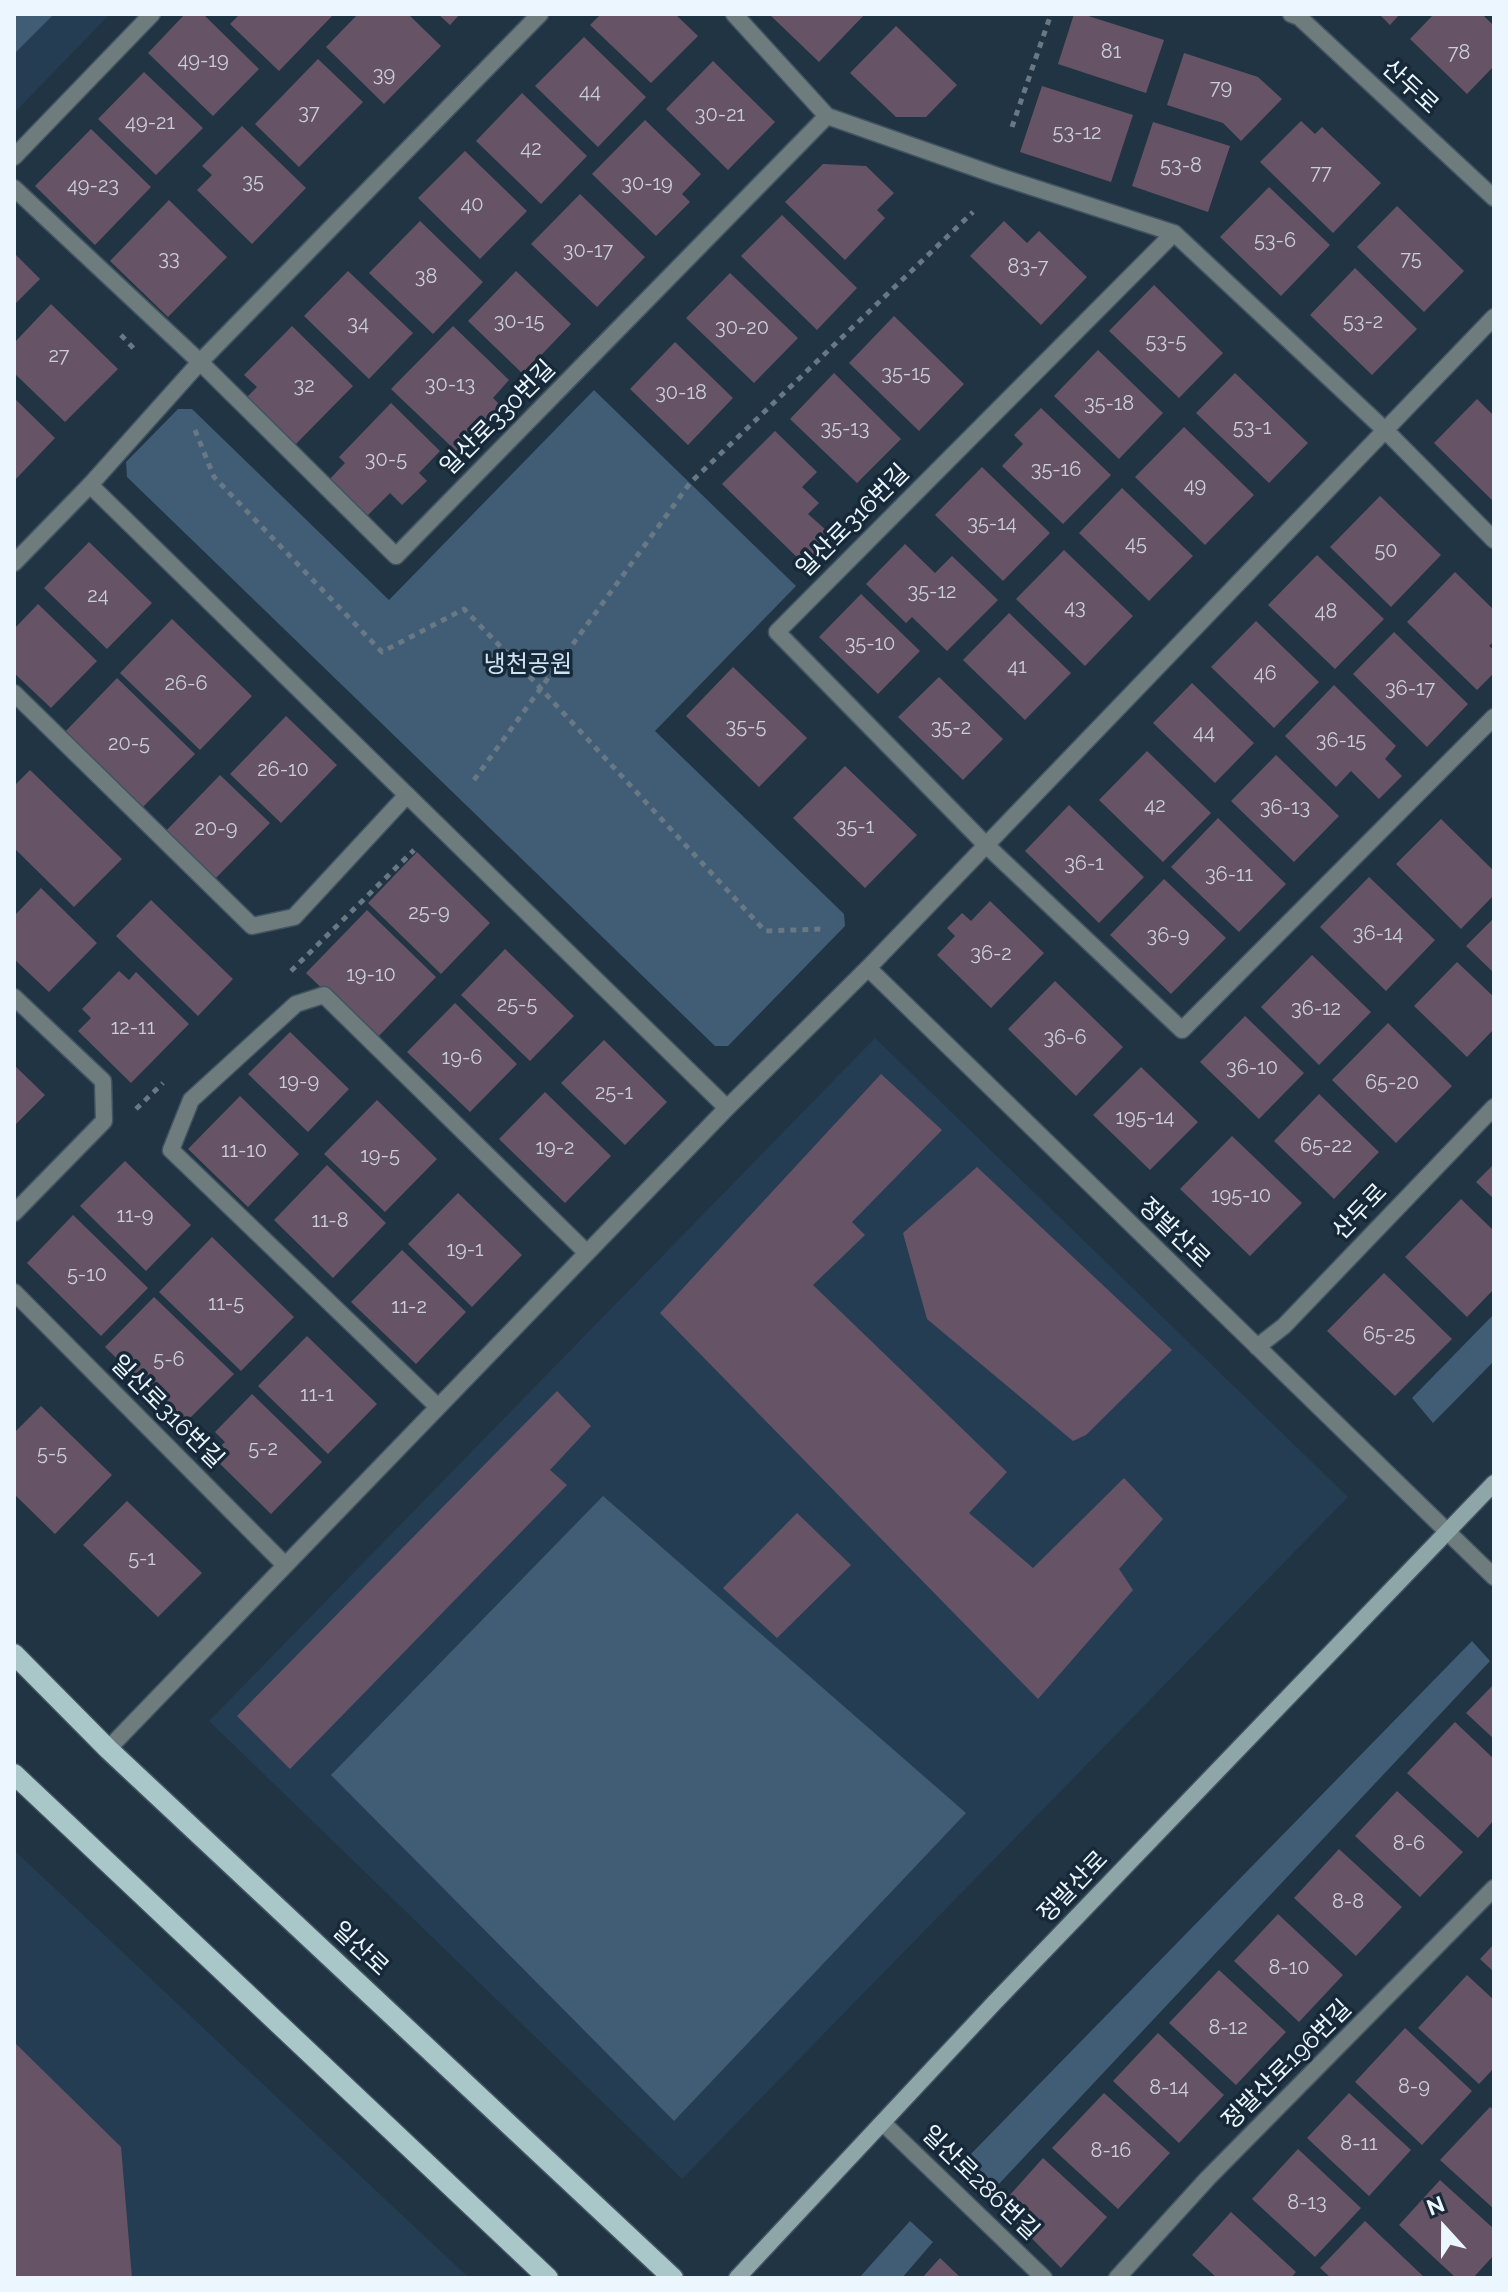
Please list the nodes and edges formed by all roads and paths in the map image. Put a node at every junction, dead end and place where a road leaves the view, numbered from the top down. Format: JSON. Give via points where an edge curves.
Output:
{"nodes":[{"id":1,"x":152,"y":14,"type":"edge"},
{"id":2,"x":540,"y":14,"type":"edge"},
{"id":3,"x":734,"y":14,"type":"edge"},
{"id":4,"x":1051,"y":14,"type":"edge"},
{"id":5,"x":1291,"y":14,"type":"edge"},
{"id":6,"x":827,"y":116,"type":"junction"},
{"id":7,"x":1012,"y":127,"type":"dead end"},
{"id":8,"x":14,"y":157,"type":"edge"},
{"id":9,"x":14,"y":188,"type":"edge"},
{"id":10,"x":1494,"y":198,"type":"edge"},
{"id":11,"x":973,"y":212,"type":"dead end"},
{"id":12,"x":1174,"y":233,"type":"junction"},
{"id":13,"x":1494,"y":317,"type":"edge"},
{"id":14,"x":200,"y":362,"type":"junction"},
{"id":15,"x":195,"y":430,"type":"dead end"},
{"id":16,"x":1386,"y":431,"type":"junction"},
{"id":17,"x":90,"y":485,"type":"junction"},
{"id":18,"x":1494,"y":540,"type":"edge"},
{"id":19,"x":14,"y":563,"type":"edge"},
{"id":20,"x":541,"y":688,"type":"junction"},
{"id":21,"x":14,"y":693,"type":"edge"},
{"id":22,"x":1494,"y":717,"type":"edge"},
{"id":23,"x":474,"y":780,"type":"dead end"},
{"id":24,"x":407,"y":795,"type":"junction"},
{"id":25,"x":986,"y":845,"type":"junction"},
{"id":26,"x":821,"y":929,"type":"dead end"},
{"id":27,"x":868,"y":968,"type":"junction"},
{"id":28,"x":14,"y":997,"type":"edge"},
{"id":29,"x":1494,"y":1107,"type":"edge"},
{"id":30,"x":727,"y":1108,"type":"junction"},
{"id":31,"x":14,"y":1213,"type":"edge"},
{"id":32,"x":587,"y":1253,"type":"junction"},
{"id":33,"x":14,"y":1292,"type":"edge"},
{"id":34,"x":1257,"y":1347,"type":"junction"},
{"id":35,"x":438,"y":1407,"type":"junction"},
{"id":36,"x":1494,"y":1483,"type":"edge"},
{"id":37,"x":1447,"y":1532,"type":"junction"},
{"id":38,"x":285,"y":1565,"type":"junction"},
{"id":39,"x":1494,"y":1577,"type":"edge"},
{"id":40,"x":14,"y":1654,"type":"edge"},
{"id":41,"x":108,"y":1749,"type":"junction"},
{"id":42,"x":14,"y":1774,"type":"edge"},
{"id":43,"x":1494,"y":1888,"type":"edge"},
{"id":44,"x":883,"y":2123,"type":"junction"},
{"id":45,"x":548,"y":2278,"type":"edge"},
{"id":46,"x":673,"y":2278,"type":"edge"},
{"id":47,"x":737,"y":2278,"type":"edge"},
{"id":48,"x":1044,"y":2278,"type":"edge"},
{"id":49,"x":1117,"y":2278,"type":"edge"}],
"edges":[{"from":1,"to":8,"type":"street"},
{"from":2,"to":14,"type":"street"},
{"from":3,"to":6,"type":"street"},
{"from":4,"to":7,"type":"path"},
{"from":5,"to":10,"type":"street","name":"산두로"},
{"from":6,"to":12,"type":"street"},
{"from":6,"to":14,"type":"street","name":"일산로330번길","via":[[396,556]]},
{"from":9,"to":14,"type":"street"},
{"from":11,"to":20,"type":"path","via":[[690,483]]},
{"from":12,"to":16,"type":"street"},
{"from":12,"to":25,"type":"street","name":"일산로316번길","via":[[777,632]]},
{"from":13,"to":16,"type":"street"},
{"from":14,"to":17,"type":"street"},
{"from":15,"to":20,"type":"path","via":[[214,477],[382,652],[464,609]]},
{"from":16,"to":18,"type":"street"},
{"from":16,"to":25,"type":"street"},
{"from":17,"to":19,"type":"street"},
{"from":17,"to":24,"type":"street"},
{"from":20,"to":23,"type":"path"},
{"from":20,"to":26,"type":"path","via":[[765,931]]},
{"from":21,"to":24,"type":"street","via":[[252,926],[294,917]]},
{"from":22,"to":25,"type":"street","name":"일산로316번길","via":[[1182,1030]]},
{"from":24,"to":30,"type":"street"},
{"from":25,"to":27,"type":"street"},
{"from":27,"to":30,"type":"street"},
{"from":27,"to":34,"type":"street","name":"정발산로"},
{"from":28,"to":31,"type":"street","via":[[103,1081],[104,1121]]},
{"from":29,"to":34,"type":"street","name":"산두로","via":[[1284,1326]]},
{"from":30,"to":32,"type":"street"},
{"from":32,"to":35,"type":"street"},
{"from":32,"to":35,"type":"street","via":[[324,995],[296,1004],[191,1100],[171,1150]]},
{"from":33,"to":38,"type":"street","name":"일산로316번길"},
{"from":34,"to":37,"type":"street","name":"정발산로"},
{"from":35,"to":38,"type":"street"},
{"from":36,"to":37,"type":"main road","name":"정발산로"},
{"from":37,"to":39,"type":"street"},
{"from":37,"to":44,"type":"main road","name":"정발산로"},
{"from":38,"to":41,"type":"street"},
{"from":40,"to":41,"type":"main road","name":"일산로"},
{"from":41,"to":46,"type":"main road","name":"일산로"},
{"from":42,"to":45,"type":"main road"},
{"from":43,"to":49,"type":"street","name":"정발산로196번길","via":[[1208,2178]]},
{"from":44,"to":47,"type":"main road","name":"정발산로"},
{"from":44,"to":48,"type":"street","name":"일산로286번길"}]}
